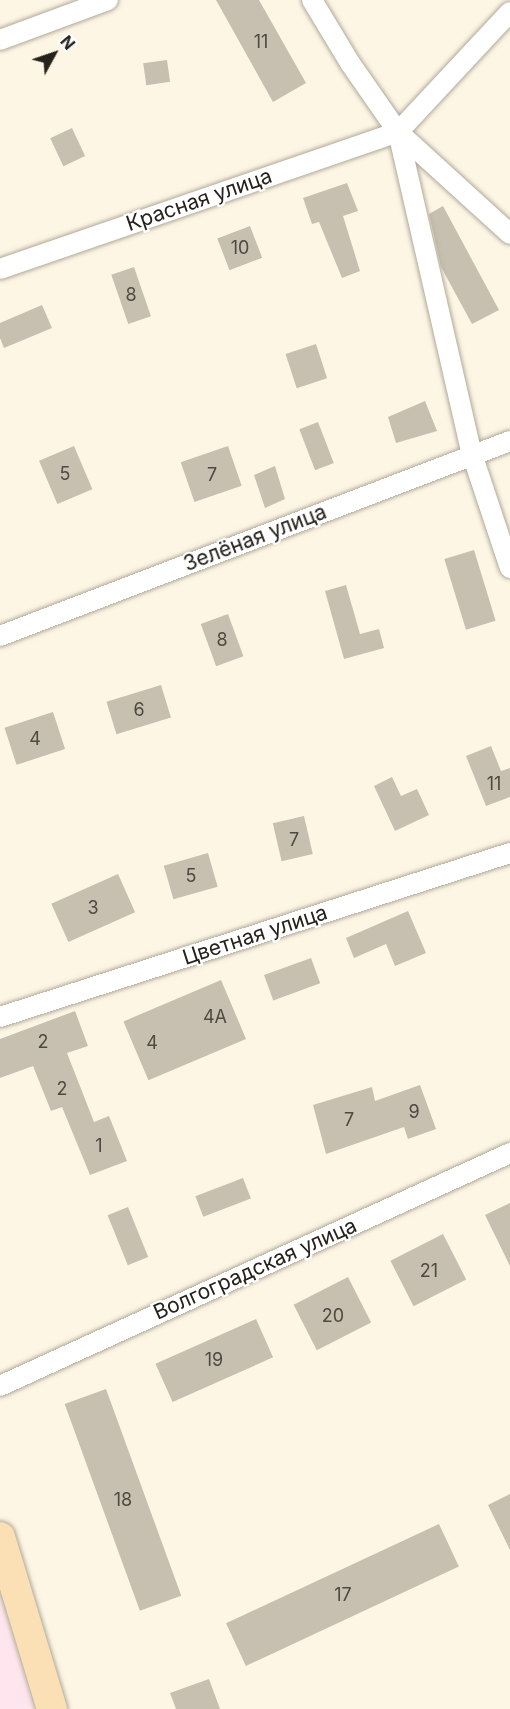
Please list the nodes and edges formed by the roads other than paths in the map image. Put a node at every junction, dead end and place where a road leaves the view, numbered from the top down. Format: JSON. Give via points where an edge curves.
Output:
{"nodes":[{"id":1,"x":108,"y":0,"type":"edge"},
{"id":2,"x":312,"y":0,"type":"edge"},
{"id":3,"x":510,"y":12,"type":"edge"},
{"id":4,"x":0,"y":40,"type":"edge"},
{"id":5,"x":398,"y":132,"type":"junction"},
{"id":6,"x":510,"y":234,"type":"edge"},
{"id":7,"x":0,"y":269,"type":"edge"},
{"id":8,"x":510,"y":441,"type":"edge"},
{"id":9,"x":472,"y":454,"type":"junction"},
{"id":10,"x":510,"y":568,"type":"edge"},
{"id":11,"x":0,"y":636,"type":"edge"},
{"id":12,"x":510,"y":853,"type":"edge"},
{"id":13,"x":0,"y":1017,"type":"edge"},
{"id":14,"x":510,"y":1153,"type":"edge"},
{"id":15,"x":0,"y":1386,"type":"edge"},
{"id":16,"x":0,"y":1538,"type":"edge"},
{"id":17,"x":52,"y":1709,"type":"edge"}],
"edges":[{"from":1,"to":4,"type":"street"},
{"from":2,"to":5,"type":"street"},
{"from":3,"to":5,"type":"street"},
{"from":5,"to":6,"type":"street"},
{"from":5,"to":7,"type":"street","name":"Красная улица"},
{"from":5,"to":9,"type":"street"},
{"from":8,"to":9,"type":"street","name":"Зелёная улица"},
{"from":9,"to":10,"type":"street"},
{"from":9,"to":11,"type":"street","name":"Зелёная улица"},
{"from":12,"to":13,"type":"street","name":"Цветная улица"},
{"from":14,"to":15,"type":"street","name":"Волгоградская улица"},
{"from":16,"to":17,"type":"main road"}]}
